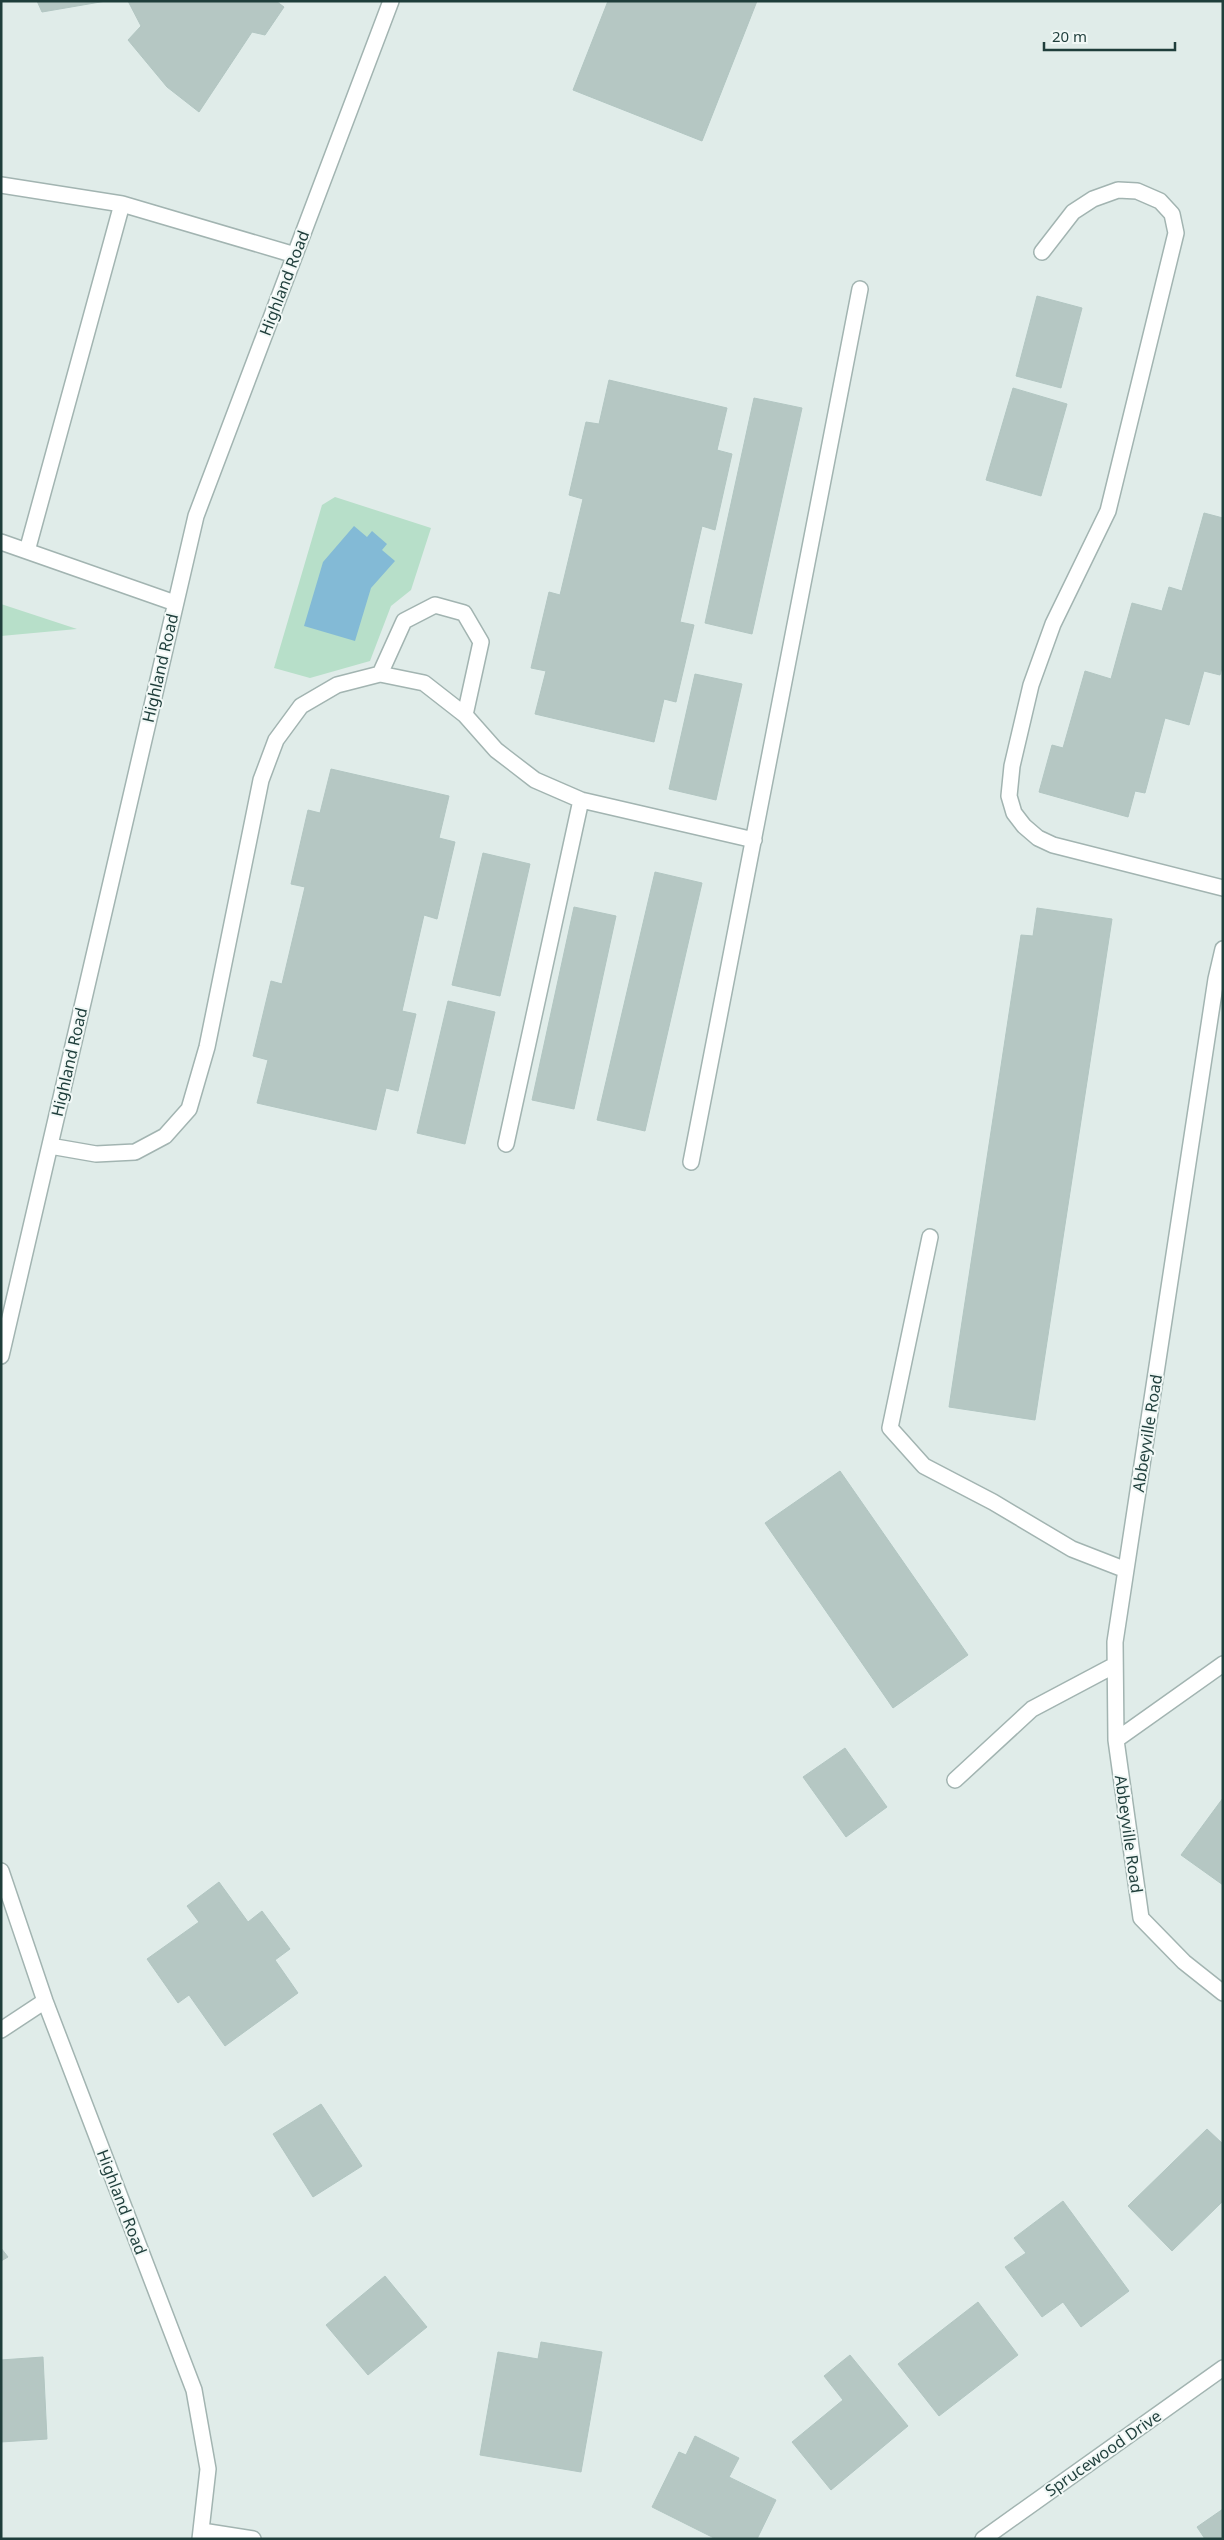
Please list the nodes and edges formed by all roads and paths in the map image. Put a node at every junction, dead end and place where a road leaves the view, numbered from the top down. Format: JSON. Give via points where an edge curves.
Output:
{"nodes":[{"id":1,"x":391,"y":1,"type":"edge"},
{"id":2,"x":1,"y":185,"type":"edge"},
{"id":3,"x":122,"y":204,"type":"junction"},
{"id":4,"x":1042,"y":252,"type":"dead end"},
{"id":5,"x":295,"y":254,"type":"junction"},
{"id":6,"x":860,"y":289,"type":"dead end"},
{"id":7,"x":1,"y":542,"type":"edge"},
{"id":8,"x":27,"y":551,"type":"junction"},
{"id":9,"x":175,"y":603,"type":"junction"},
{"id":10,"x":380,"y":674,"type":"junction"},
{"id":11,"x":465,"y":715,"type":"junction"},
{"id":12,"x":580,"y":800,"type":"junction"},
{"id":13,"x":754,"y":840,"type":"junction"},
{"id":14,"x":1223,"y":888,"type":"edge"},
{"id":15,"x":1223,"y":949,"type":"edge"},
{"id":16,"x":506,"y":1144,"type":"dead end"},
{"id":17,"x":50,"y":1146,"type":"junction"},
{"id":18,"x":691,"y":1162,"type":"dead end"},
{"id":19,"x":930,"y":1237,"type":"dead end"},
{"id":20,"x":1,"y":1356,"type":"edge"},
{"id":21,"x":1126,"y":1570,"type":"junction"},
{"id":22,"x":1223,"y":1664,"type":"edge"},
{"id":23,"x":1115,"y":1665,"type":"junction"},
{"id":24,"x":1116,"y":1740,"type":"junction"},
{"id":25,"x":955,"y":1780,"type":"dead end"},
{"id":26,"x":1,"y":1871,"type":"edge"},
{"id":27,"x":1223,"y":1993,"type":"edge"},
{"id":28,"x":44,"y":2001,"type":"junction"},
{"id":29,"x":1,"y":2030,"type":"edge"},
{"id":30,"x":1223,"y":2368,"type":"edge"},
{"id":31,"x":201,"y":2535,"type":"edge"},
{"id":32,"x":254,"y":2539,"type":"edge"},
{"id":33,"x":983,"y":2539,"type":"edge"}],
"edges":[{"from":1,"to":5,"type":"street","name":"Highland Road"},
{"from":2,"to":3,"type":"street"},
{"from":3,"to":5,"type":"street"},
{"from":3,"to":8,"type":"street"},
{"from":4,"to":14,"type":"street","via":[[1073,212],[1093,199],[1118,190],[1137,191],[1160,201],[1172,214],[1176,233],[1108,511],[1057,615],[1031,684],[1012,766],[1009,796],[1014,813],[1024,826],[1053,845]]},
{"from":5,"to":9,"type":"street","name":"Highland Road","via":[[196,516]]},
{"from":6,"to":13,"type":"street"},
{"from":7,"to":8,"type":"street"},
{"from":8,"to":9,"type":"street"},
{"from":9,"to":17,"type":"street","name":"Highland Road"},
{"from":10,"to":11,"type":"street","via":[[424,683]]},
{"from":10,"to":11,"type":"street","via":[[404,621],[436,605],[464,613],[481,642]]},
{"from":10,"to":17,"type":"street","via":[[337,685],[301,706],[276,740],[261,780],[207,1047],[189,1109],[165,1136],[135,1152],[96,1154]]},
{"from":11,"to":12,"type":"street","via":[[496,750],[535,780]]},
{"from":12,"to":13,"type":"street"},
{"from":12,"to":16,"type":"street"},
{"from":13,"to":18,"type":"street"},
{"from":15,"to":21,"type":"street","name":"Abbeyville Road"},
{"from":17,"to":20,"type":"street","name":"Highland Road"},
{"from":19,"to":21,"type":"street","via":[[890,1428],[924,1466],[1072,1549]]},
{"from":21,"to":23,"type":"street","name":"Abbeyville Road","via":[[1115,1642]]},
{"from":22,"to":24,"type":"street"},
{"from":23,"to":24,"type":"street","name":"Abbeyville Road"},
{"from":23,"to":25,"type":"street","via":[[1032,1709]]},
{"from":24,"to":27,"type":"street","name":"Abbeyville Road","via":[[1141,1918],[1184,1962]]},
{"from":26,"to":28,"type":"street","name":"Highland Road"},
{"from":28,"to":29,"type":"street"},
{"from":28,"to":31,"type":"street","name":"Highland Road","via":[[194,2390],[208,2469]]},
{"from":30,"to":33,"type":"street","name":"Sprucewood Drive"},
{"from":31,"to":32,"type":"street"}]}
